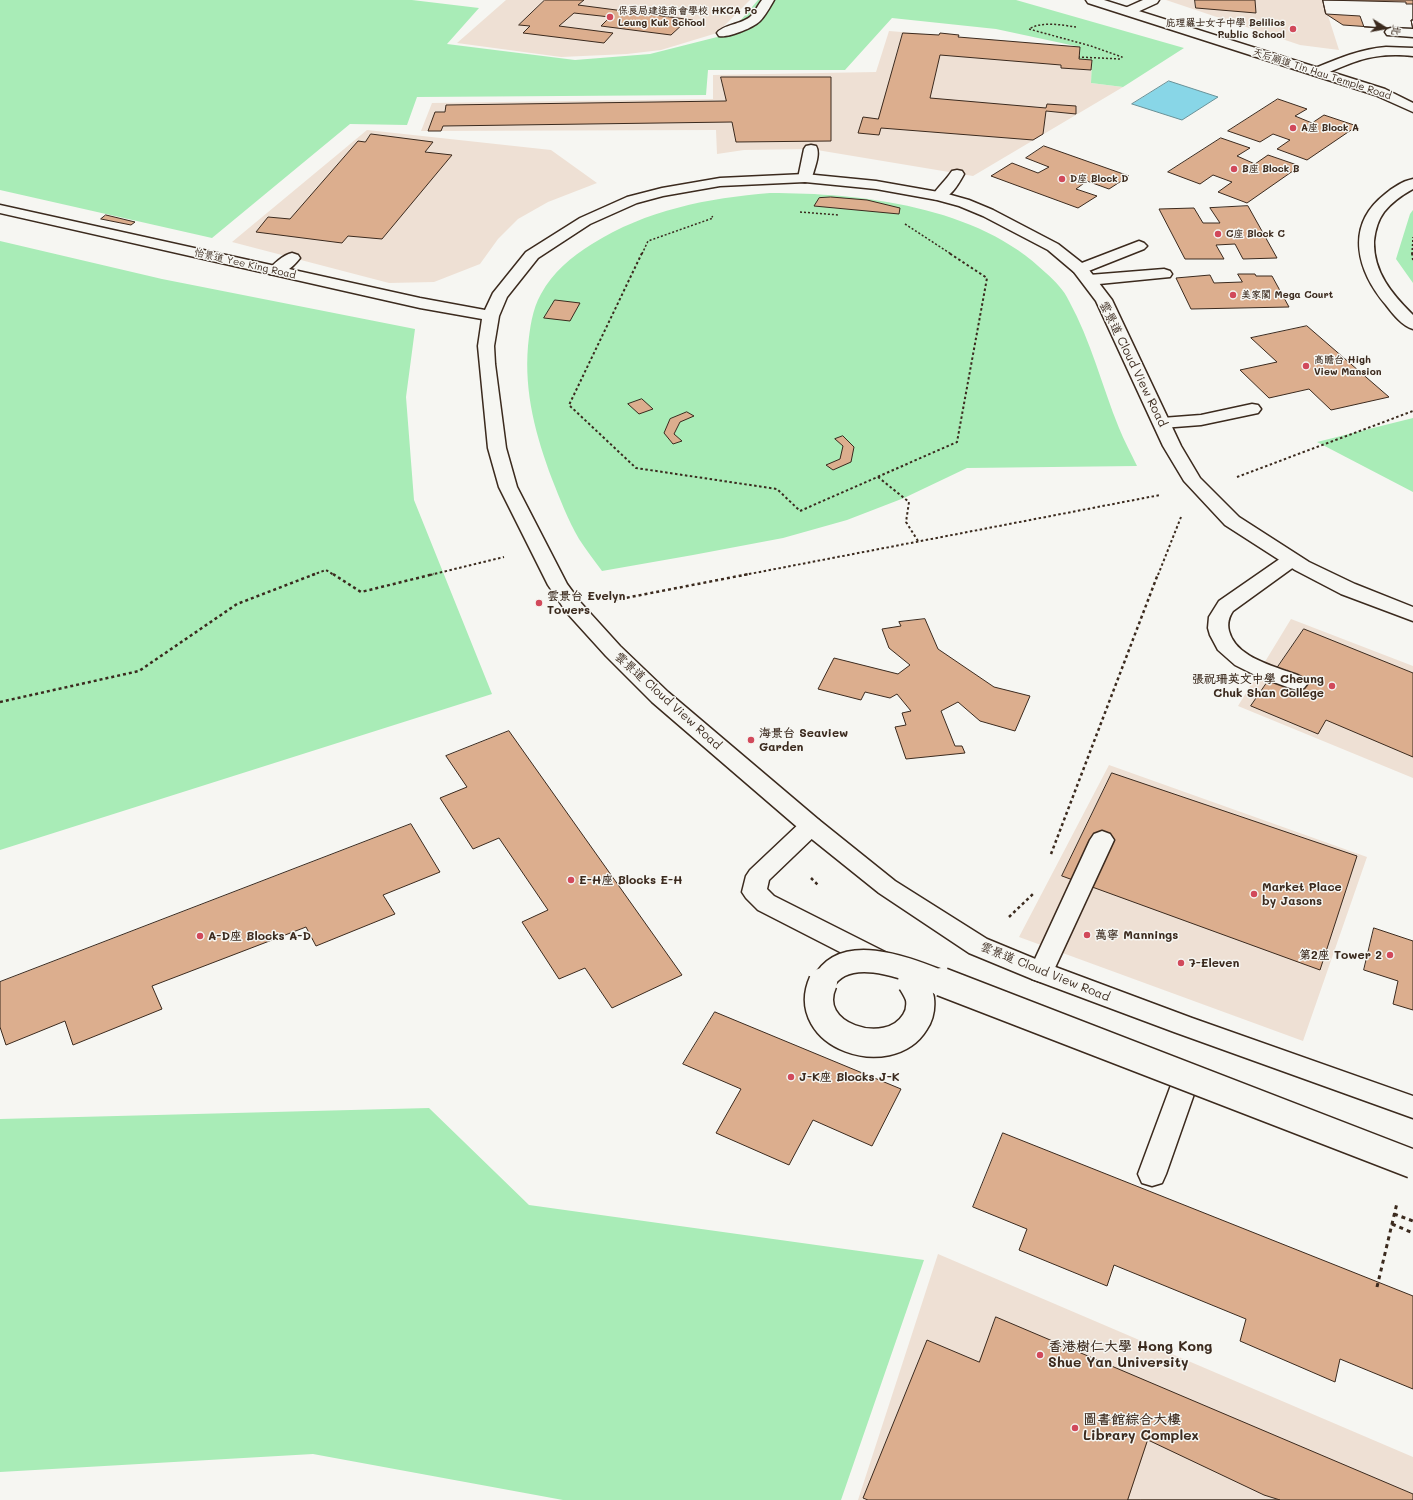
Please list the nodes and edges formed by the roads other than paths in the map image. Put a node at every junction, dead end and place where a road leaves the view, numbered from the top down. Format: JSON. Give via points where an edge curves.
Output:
{"nodes":[{"id":1,"x":768,"y":0,"type":"edge"},
{"id":2,"x":1092,"y":0,"type":"edge"},
{"id":3,"x":1153,"y":0,"type":"edge"},
{"id":4,"x":1129,"y":11,"type":"junction"},
{"id":5,"x":1391,"y":32,"type":"dead end"},
{"id":6,"x":723,"y":33,"type":"dead end"},
{"id":7,"x":1413,"y":33,"type":"edge"},
{"id":8,"x":1413,"y":52,"type":"edge"},
{"id":9,"x":1318,"y":72,"type":"junction"},
{"id":10,"x":1413,"y":108,"type":"edge"},
{"id":11,"x":811,"y":149,"type":"dead end"},
{"id":12,"x":957,"y":174,"type":"dead end"},
{"id":13,"x":805,"y":178,"type":"junction"},
{"id":14,"x":1413,"y":183,"type":"edge"},
{"id":15,"x":939,"y":196,"type":"junction"},
{"id":16,"x":0,"y":208,"type":"edge"},
{"id":17,"x":1139,"y":246,"type":"dead end"},
{"id":18,"x":292,"y":258,"type":"dead end"},
{"id":19,"x":276,"y":271,"type":"junction"},
{"id":20,"x":1084,"y":274,"type":"junction"},
{"id":21,"x":1164,"y":274,"type":"dead end"},
{"id":22,"x":491,"y":316,"type":"junction"},
{"id":23,"x":1413,"y":324,"type":"edge"},
{"id":24,"x":1252,"y":409,"type":"dead end"},
{"id":25,"x":1162,"y":423,"type":"junction"},
{"id":26,"x":1291,"y":560,"type":"junction"},
{"id":27,"x":1413,"y":614,"type":"edge"},
{"id":28,"x":1297,"y":683,"type":"dead end"},
{"id":29,"x":811,"y":826,"type":"junction"},
{"id":30,"x":1102,"y":840,"type":"dead end"},
{"id":31,"x":1041,"y":972,"type":"junction"},
{"id":32,"x":1186,"y":1077,"type":"junction"},
{"id":33,"x":1413,"y":1107,"type":"edge"},
{"id":34,"x":1413,"y":1164,"type":"edge"},
{"id":35,"x":1152,"y":1174,"type":"dead end"}],
"edges":[{"from":1,"to":6,"type":"street","via":[[756,19]]},
{"from":2,"to":4,"type":"street","name":"天后廟道 Tin Hau Temple Road"},
{"from":3,"to":4,"type":"street"},
{"from":4,"to":9,"type":"street","name":"天后廟道 Tin Hau Temple Road"},
{"from":5,"to":7,"type":"street"},
{"from":8,"to":9,"type":"street","via":[[1389,50],[1364,53]]},
{"from":9,"to":10,"type":"street","name":"天后廟道 Tin Hau Temple Road","via":[[1380,92]]},
{"from":11,"to":13,"type":"street"},
{"from":12,"to":15,"type":"street"},
{"from":13,"to":15,"type":"street","name":"雲景道 Cloud View Road"},
{"from":13,"to":22,"type":"street","name":"雲景道 Cloud View Road","via":[[720,182],[632,200],[585,221],[532,255],[499,296]]},
{"from":14,"to":23,"type":"street","via":[[1392,196],[1375,213],[1369,224],[1366,247],[1369,265],[1376,282]]},
{"from":15,"to":20,"type":"street","name":"雲景道 Cloud View Road","via":[[988,212],[1020,229],[1053,247]]},
{"from":16,"to":19,"type":"street","name":"怡景道 Yee King Road"},
{"from":17,"to":20,"type":"street"},
{"from":18,"to":19,"type":"street"},
{"from":19,"to":22,"type":"street","name":"怡景道 Yee King Road"},
{"from":20,"to":21,"type":"street"},
{"from":20,"to":25,"type":"street","name":"雲景道 Cloud View Road","via":[[1104,300]]},
{"from":22,"to":29,"type":"street","name":"雲景道 Cloud View Road","via":[[486,352],[497,448],[508,487],[558,585],[574,608],[613,651],[660,697]]},
{"from":24,"to":25,"type":"street","via":[[1201,420]]},
{"from":25,"to":26,"type":"street","name":"雲景道 Cloud View Road","via":[[1172,446],[1194,481],[1232,521]]},
{"from":26,"to":27,"type":"street","name":"雲景道 Cloud View Road","via":[[1348,589]]},
{"from":26,"to":28,"type":"street","via":[[1226,606],[1219,617],[1218,628],[1223,642],[1236,656]]},
{"from":29,"to":31,"type":"street","name":"雲景道 Cloud View Road","via":[[887,887],[978,946]]},
{"from":29,"to":32,"type":"street","bridge":true,"via":[[758,876],[754,892],[766,904],[902,972],[911,979],[921,998],[919,1016],[909,1032],[892,1041],[869,1043],[838,1033],[829,1025],[820,1010],[819,994],[830,972],[855,961],[882,962],[936,980]]},
{"from":30,"to":31,"type":"street"},
{"from":31,"to":33,"type":"street","name":"雲景道 Cloud View Road"},
{"from":32,"to":34,"type":"street","bridge":true},
{"from":32,"to":35,"type":"street"}]}
